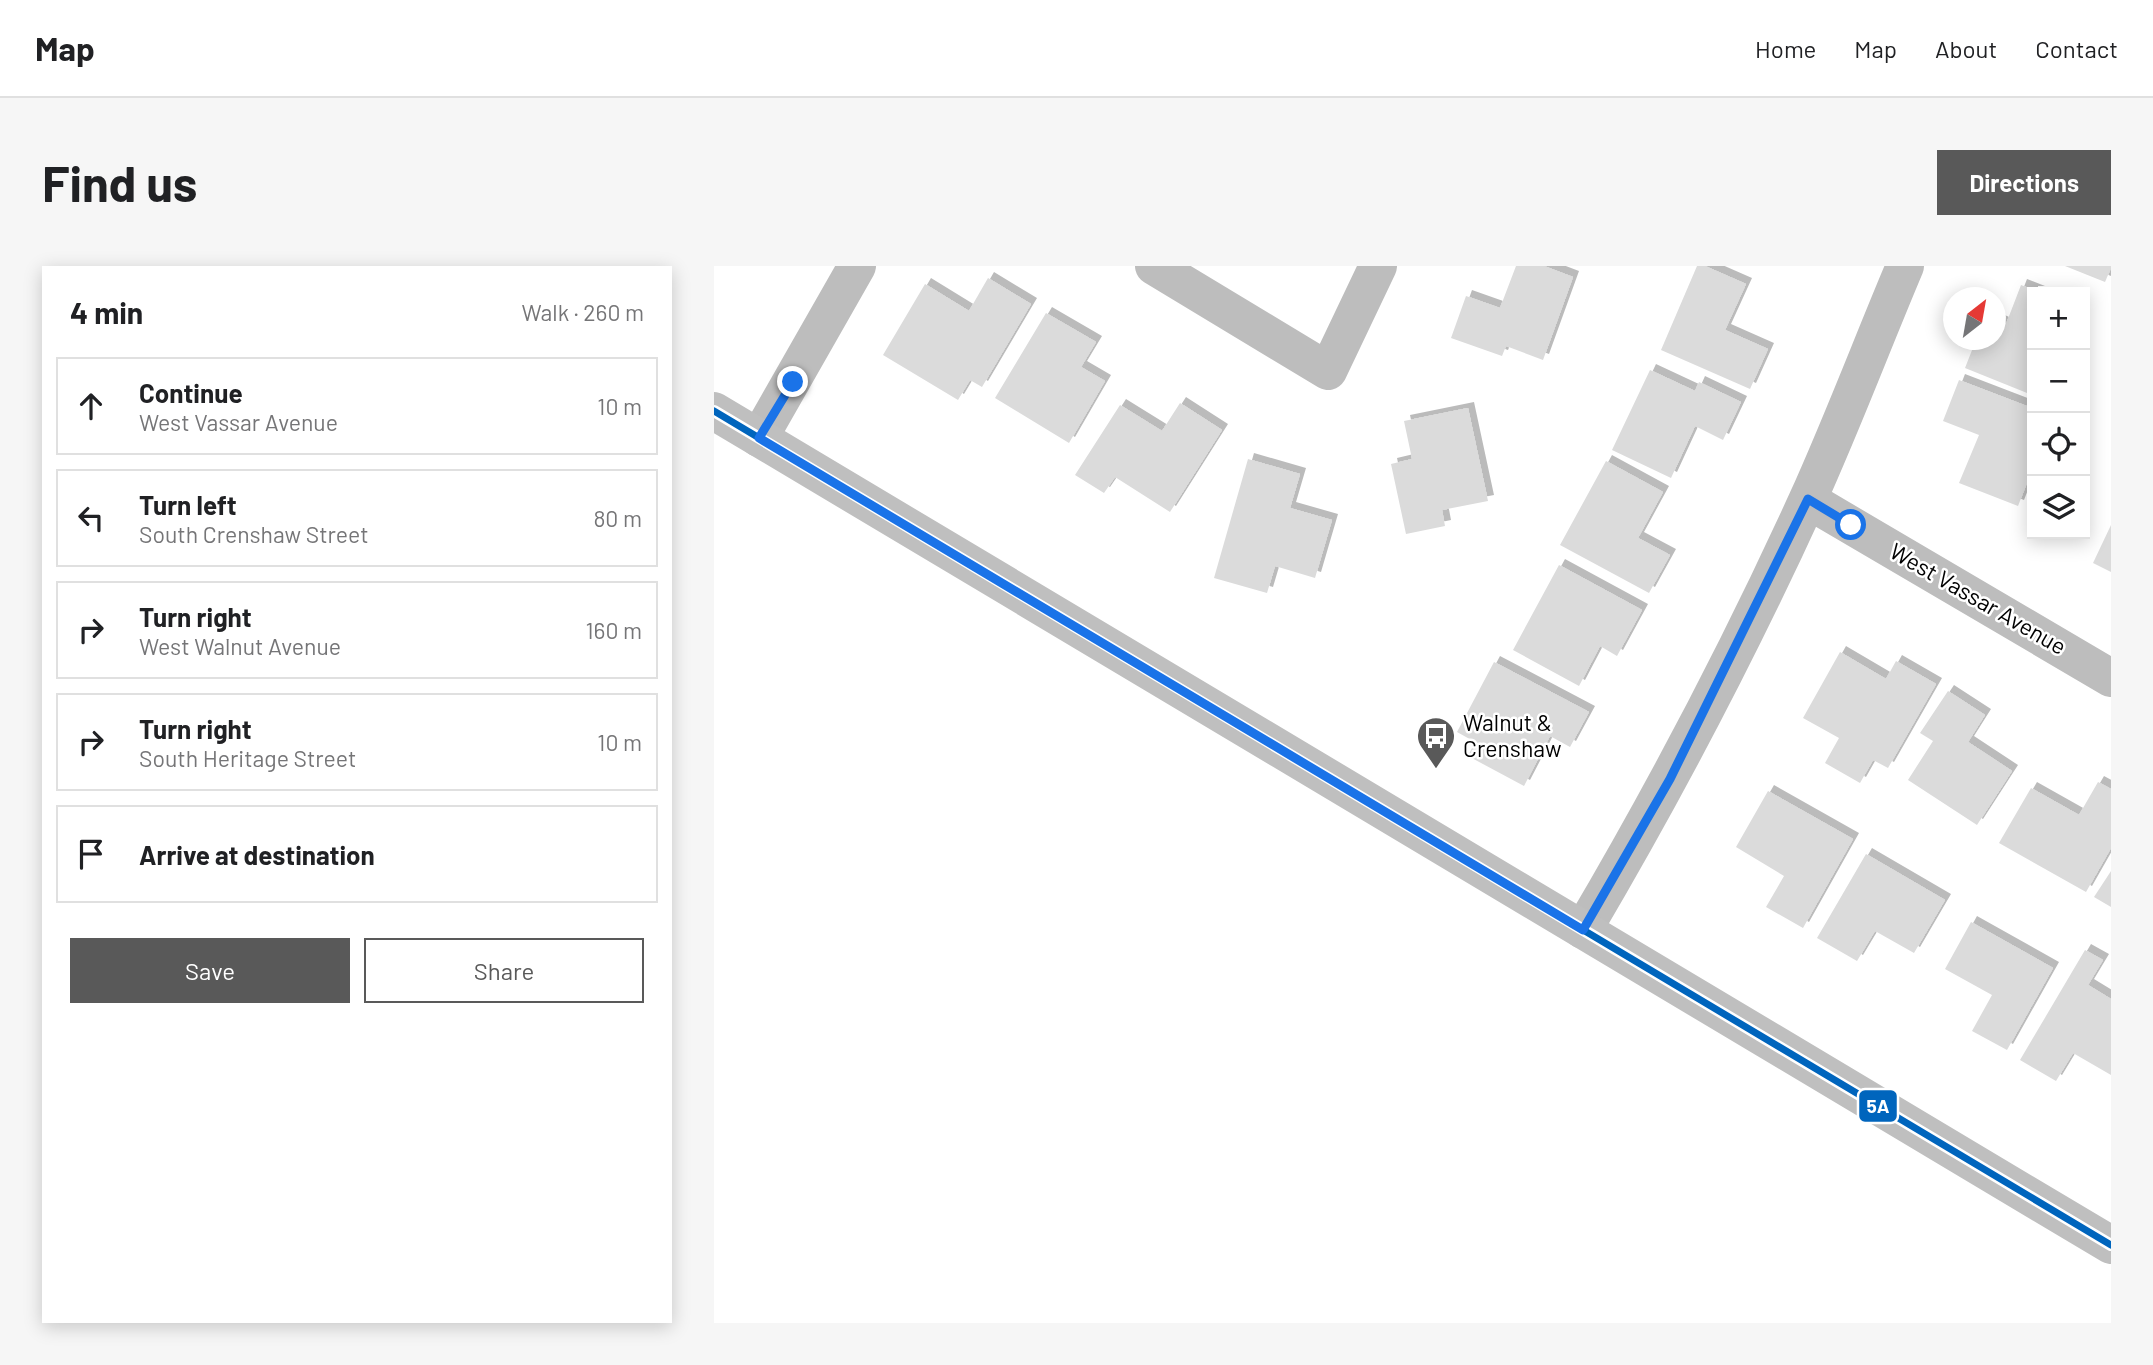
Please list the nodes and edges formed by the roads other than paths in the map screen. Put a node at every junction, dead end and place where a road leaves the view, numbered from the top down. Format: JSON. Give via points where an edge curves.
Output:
{"nodes":[{"id":1,"x":857,"y":266,"type":"edge"},
{"id":2,"x":1154,"y":266,"type":"edge"},
{"id":3,"x":1378,"y":266,"type":"edge"},
{"id":4,"x":1905,"y":266,"type":"edge"},
{"id":5,"x":714,"y":411,"type":"edge"},
{"id":6,"x":759,"y":438,"type":"junction"},
{"id":7,"x":1808,"y":499,"type":"junction"},
{"id":8,"x":2111,"y":678,"type":"edge"},
{"id":9,"x":1583,"y":930,"type":"junction"},
{"id":10,"x":2111,"y":1245,"type":"edge"}],
"edges":[{"from":1,"to":6,"type":"street"},
{"from":2,"to":3,"type":"street","via":[[1328,371]]},
{"from":4,"to":7,"type":"street"},
{"from":5,"to":6,"type":"main road"},
{"from":6,"to":9,"type":"main road"},
{"from":7,"to":8,"type":"street","name":"West Vassar Avenue"},
{"from":7,"to":9,"type":"street","via":[[1670,779]]},
{"from":9,"to":10,"type":"main road"}]}
